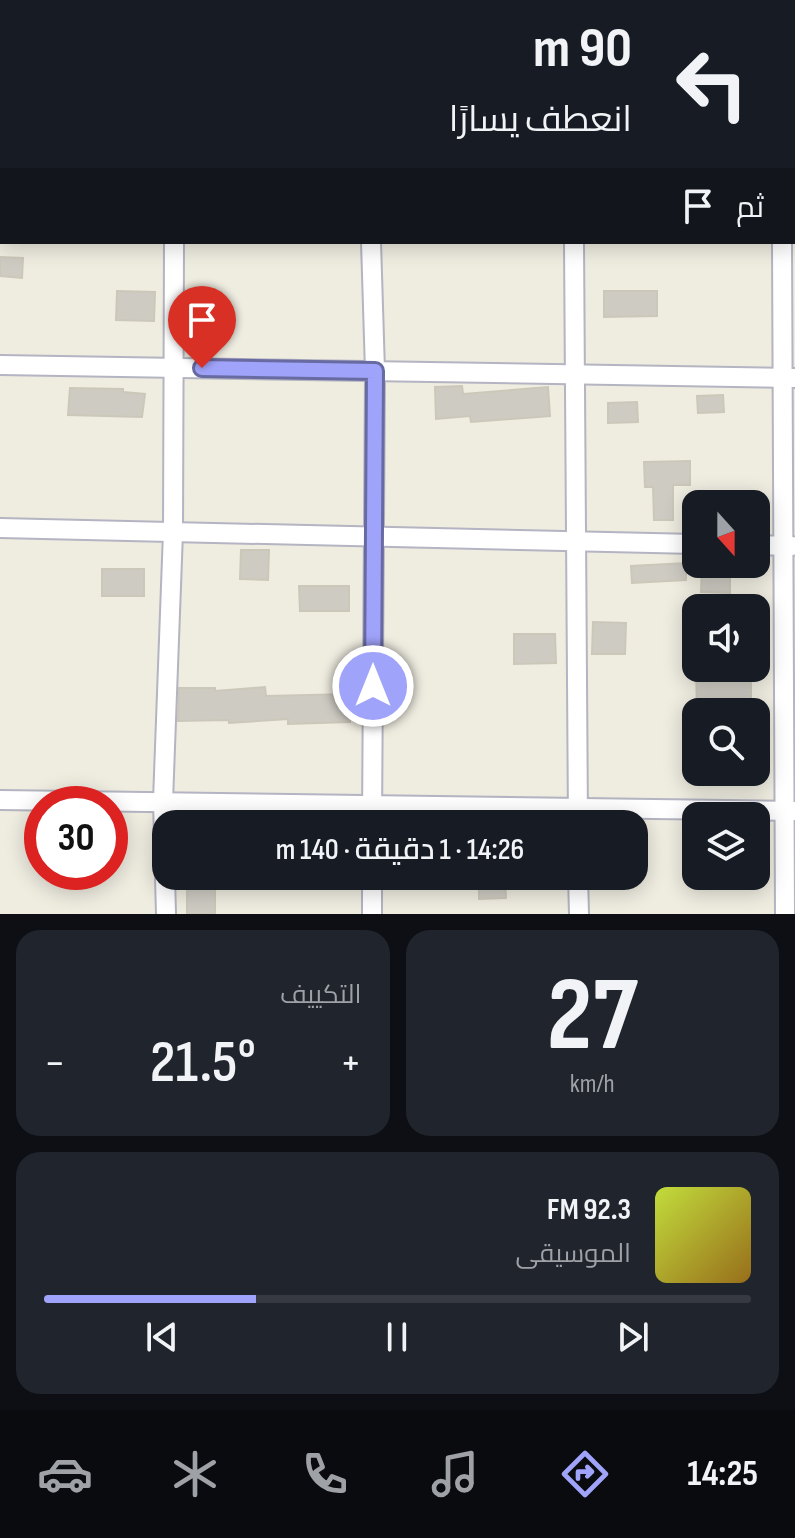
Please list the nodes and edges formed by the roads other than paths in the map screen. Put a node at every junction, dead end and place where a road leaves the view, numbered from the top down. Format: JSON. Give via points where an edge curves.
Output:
{"nodes":[{"id":1,"x":174,"y":244,"type":"edge"},
{"id":2,"x":371,"y":244,"type":"edge"},
{"id":3,"x":574,"y":244,"type":"edge"},
{"id":4,"x":782,"y":244,"type":"edge"},
{"id":5,"x":0,"y":365,"type":"edge"},
{"id":6,"x":174,"y":367,"type":"junction"},
{"id":7,"x":375,"y":371,"type":"junction"},
{"id":8,"x":575,"y":375,"type":"junction"},
{"id":9,"x":789,"y":378,"type":"edge"},
{"id":10,"x":0,"y":528,"type":"edge"},
{"id":11,"x":173,"y":532,"type":"junction"},
{"id":12,"x":374,"y":537,"type":"junction"},
{"id":13,"x":576,"y":541,"type":"junction"},
{"id":14,"x":682,"y":544,"type":"edge"},
{"id":15,"x":789,"y":546,"type":"edge"},
{"id":16,"x":0,"y":800,"type":"edge"},
{"id":17,"x":163,"y":801,"type":"junction"},
{"id":18,"x":297,"y":810,"type":"edge"},
{"id":19,"x":372,"y":810,"type":"edge"},
{"id":20,"x":578,"y":810,"type":"edge"},
{"id":21,"x":790,"y":811,"type":"edge"},
{"id":22,"x":648,"y":814,"type":"edge"},
{"id":23,"x":372,"y":890,"type":"edge"},
{"id":24,"x":578,"y":890,"type":"edge"},
{"id":25,"x":166,"y":914,"type":"edge"},
{"id":26,"x":372,"y":914,"type":"edge"},
{"id":27,"x":579,"y":914,"type":"edge"},
{"id":28,"x":785,"y":914,"type":"edge"}],
"edges":[{"from":1,"to":6,"type":"street"},
{"from":2,"to":7,"type":"street"},
{"from":3,"to":8,"type":"street"},
{"from":4,"to":9,"type":"street"},
{"from":5,"to":6,"type":"street"},
{"from":6,"to":7,"type":"street"},
{"from":6,"to":11,"type":"street"},
{"from":7,"to":8,"type":"street"},
{"from":7,"to":12,"type":"street"},
{"from":8,"to":9,"type":"street"},
{"from":8,"to":13,"type":"street"},
{"from":9,"to":15,"type":"street"},
{"from":10,"to":11,"type":"street"},
{"from":11,"to":12,"type":"street"},
{"from":11,"to":17,"type":"street"},
{"from":12,"to":13,"type":"street"},
{"from":12,"to":19,"type":"street"},
{"from":13,"to":14,"type":"street"},
{"from":13,"to":20,"type":"street"},
{"from":15,"to":21,"type":"street"},
{"from":16,"to":17,"type":"street"},
{"from":17,"to":18,"type":"street"},
{"from":17,"to":25,"type":"street"},
{"from":21,"to":22,"type":"street"},
{"from":21,"to":28,"type":"street"},
{"from":23,"to":26,"type":"street"},
{"from":24,"to":27,"type":"street"}]}
